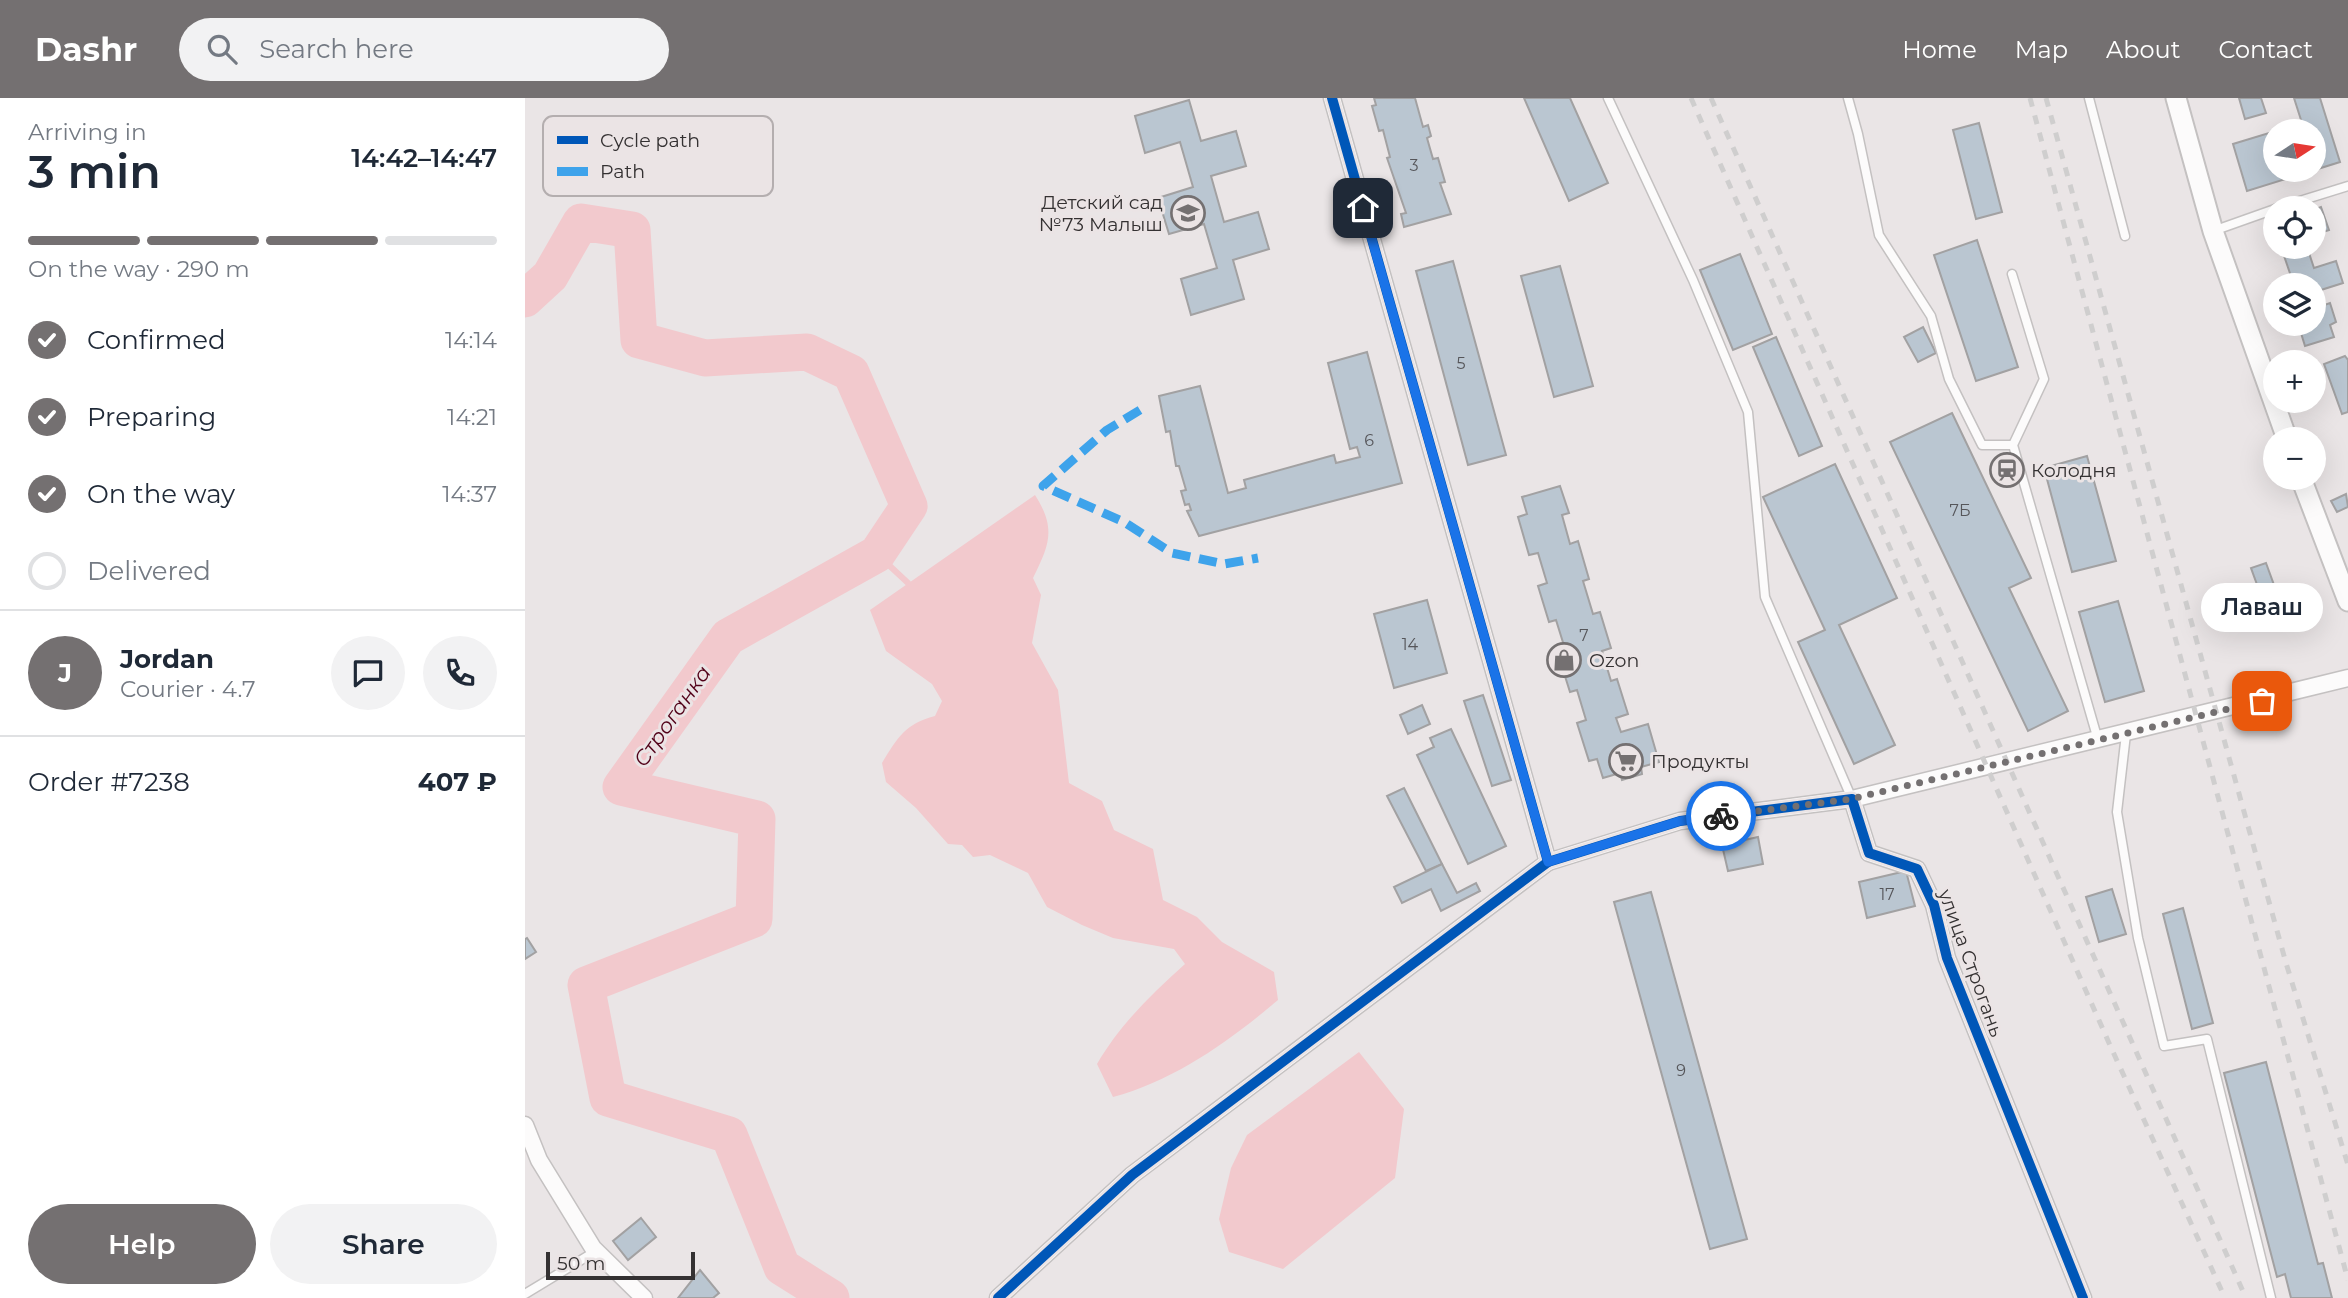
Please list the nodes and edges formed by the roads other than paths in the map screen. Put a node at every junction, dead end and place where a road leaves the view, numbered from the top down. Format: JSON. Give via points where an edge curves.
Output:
{"nodes":[{"id":1,"x":1332,"y":98,"type":"edge"},
{"id":2,"x":1608,"y":98,"type":"edge"},
{"id":3,"x":1847,"y":98,"type":"edge"},
{"id":4,"x":2089,"y":98,"type":"edge"},
{"id":5,"x":2176,"y":98,"type":"edge"},
{"id":6,"x":2348,"y":186,"type":"edge"},
{"id":7,"x":2317,"y":196,"type":"edge"},
{"id":8,"x":2263,"y":214,"type":"edge"},
{"id":9,"x":2213,"y":231,"type":"junction"},
{"id":10,"x":2125,"y":236,"type":"dead end"},
{"id":11,"x":2013,"y":274,"type":"dead end"},
{"id":12,"x":2283,"y":427,"type":"edge"},
{"id":13,"x":2013,"y":445,"type":"junction"},
{"id":14,"x":2306,"y":490,"type":"edge"},
{"id":15,"x":2348,"y":601,"type":"edge"},
{"id":16,"x":2348,"y":678,"type":"edge"},
{"id":17,"x":2126,"y":734,"type":"junction"},
{"id":18,"x":2098,"y":740,"type":"junction"},
{"id":19,"x":1851,"y":799,"type":"junction"},
{"id":20,"x":1548,"y":862,"type":"junction"},
{"id":21,"x":525,"y":1125,"type":"edge"},
{"id":22,"x":596,"y":1251,"type":"junction"},
{"id":23,"x":525,"y":1294,"type":"edge"},
{"id":24,"x":644,"y":1298,"type":"edge"},
{"id":25,"x":998,"y":1298,"type":"edge"},
{"id":26,"x":2083,"y":1298,"type":"edge"},
{"id":27,"x":2271,"y":1298,"type":"edge"}],
"edges":[{"from":1,"to":20,"type":"street"},
{"from":2,"to":19,"type":"lane","via":[[1693,280],[1748,412],[1765,597]]},
{"from":3,"to":13,"type":"lane","via":[[1879,236],[1931,316],[1949,379],[1982,445]]},
{"from":4,"to":10,"type":"lane"},
{"from":5,"to":9,"type":"street"},
{"from":6,"to":7,"type":"lane"},
{"from":8,"to":9,"type":"lane"},
{"from":9,"to":12,"type":"street"},
{"from":11,"to":13,"type":"lane","via":[[2044,379]]},
{"from":13,"to":18,"type":"lane"},
{"from":14,"to":15,"type":"street"},
{"from":16,"to":17,"type":"street"},
{"from":17,"to":18,"type":"street"},
{"from":17,"to":27,"type":"lane","via":[[2117,812],[2164,1046],[2207,1039]]},
{"from":18,"to":19,"type":"street"},
{"from":19,"to":20,"type":"street","via":[[1680,821]]},
{"from":19,"to":26,"type":"street","name":"улица Строгань","via":[[1869,853],[1917,869],[1947,958]]},
{"from":20,"to":25,"type":"street","via":[[1132,1175]]},
{"from":21,"to":22,"type":"street","via":[[539,1160]]},
{"from":22,"to":23,"type":"lane"},
{"from":22,"to":24,"type":"street"}]}
